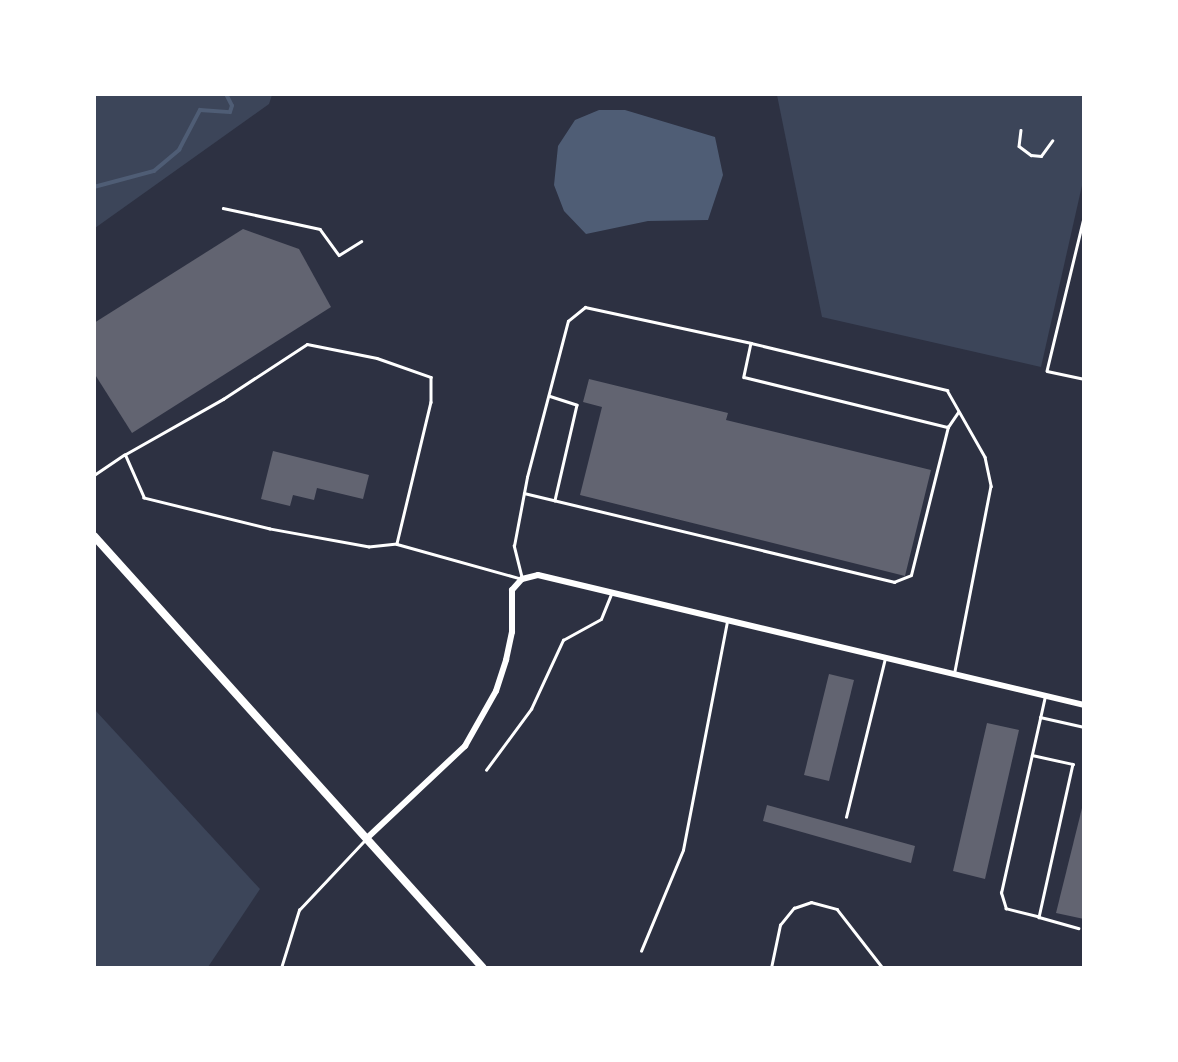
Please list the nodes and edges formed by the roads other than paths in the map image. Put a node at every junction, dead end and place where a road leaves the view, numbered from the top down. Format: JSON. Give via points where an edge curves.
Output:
{"nodes":[{"id":1,"x":1021,"y":130,"type":"dead end"},
{"id":2,"x":1052,"y":141,"type":"dead end"},
{"id":3,"x":223,"y":208,"type":"dead end"},
{"id":4,"x":1083,"y":218,"type":"edge"},
{"id":5,"x":361,"y":241,"type":"dead end"},
{"id":6,"x":751,"y":343,"type":"junction"},
{"id":7,"x":1083,"y":379,"type":"edge"},
{"id":8,"x":549,"y":396,"type":"junction"},
{"id":9,"x":958,"y":412,"type":"junction"},
{"id":10,"x":948,"y":427,"type":"junction"},
{"id":11,"x":124,"y":455,"type":"junction"},
{"id":12,"x":94,"y":475,"type":"edge"},
{"id":13,"x":524,"y":493,"type":"junction"},
{"id":14,"x":555,"y":500,"type":"junction"},
{"id":15,"x":94,"y":536,"type":"edge"},
{"id":16,"x":397,"y":544,"type":"junction"},
{"id":17,"x":522,"y":579,"type":"junction"},
{"id":18,"x":612,"y":591,"type":"junction"},
{"id":19,"x":727,"y":619,"type":"junction"},
{"id":20,"x":885,"y":658,"type":"junction"},
{"id":21,"x":954,"y":674,"type":"junction"},
{"id":22,"x":1045,"y":696,"type":"junction"},
{"id":23,"x":1083,"y":705,"type":"edge"},
{"id":24,"x":1040,"y":717,"type":"junction"},
{"id":25,"x":1083,"y":727,"type":"edge"},
{"id":26,"x":1032,"y":755,"type":"junction"},
{"id":27,"x":486,"y":770,"type":"dead end"},
{"id":28,"x":846,"y":817,"type":"dead end"},
{"id":29,"x":366,"y":839,"type":"junction"},
{"id":30,"x":1039,"y":917,"type":"junction"},
{"id":31,"x":1078,"y":928,"type":"dead end"},
{"id":32,"x":641,"y":951,"type":"dead end"},
{"id":33,"x":281,"y":968,"type":"edge"},
{"id":34,"x":483,"y":968,"type":"edge"},
{"id":35,"x":771,"y":968,"type":"edge"},
{"id":36,"x":883,"y":968,"type":"edge"}],
"edges":[{"from":1,"to":2,"type":"lane","via":[[1019,146],[1031,155],[1041,156]]},
{"from":3,"to":5,"type":"lane","via":[[320,229],[339,255]]},
{"from":4,"to":7,"type":"lane","via":[[1047,371]]},
{"from":6,"to":8,"type":"lane","via":[[585,307],[568,321]]},
{"from":6,"to":9,"type":"lane","via":[[947,390]]},
{"from":6,"to":10,"type":"lane","via":[[744,377]]},
{"from":8,"to":13,"type":"lane"},
{"from":8,"to":14,"type":"lane","via":[[577,405]]},
{"from":9,"to":10,"type":"lane"},
{"from":9,"to":21,"type":"lane","via":[[985,457],[991,486]]},
{"from":10,"to":14,"type":"lane","via":[[911,575],[894,582]]},
{"from":11,"to":12,"type":"lane"},
{"from":11,"to":16,"type":"lane","via":[[144,498],[226,520],[369,547]]},
{"from":11,"to":16,"type":"lane","via":[[307,344],[377,358],[431,377],[431,402]]},
{"from":13,"to":14,"type":"lane"},
{"from":13,"to":17,"type":"lane","via":[[514,546]]},
{"from":15,"to":29,"type":"main road"},
{"from":16,"to":17,"type":"lane"},
{"from":17,"to":18,"type":"street","via":[[538,575]]},
{"from":17,"to":29,"type":"street","via":[[512,590],[512,632],[496,691],[466,746]]},
{"from":18,"to":19,"type":"street"},
{"from":18,"to":27,"type":"lane","via":[[601,619],[563,640],[531,709]]},
{"from":19,"to":20,"type":"street"},
{"from":19,"to":32,"type":"lane","via":[[683,850]]},
{"from":20,"to":21,"type":"street"},
{"from":20,"to":28,"type":"lane"},
{"from":21,"to":22,"type":"street"},
{"from":22,"to":23,"type":"street"},
{"from":22,"to":24,"type":"lane"},
{"from":24,"to":25,"type":"lane"},
{"from":24,"to":26,"type":"lane"},
{"from":26,"to":30,"type":"lane","via":[[1001,893],[1006,909]]},
{"from":26,"to":30,"type":"lane","via":[[1073,764]]},
{"from":29,"to":33,"type":"lane","via":[[299,910]]},
{"from":29,"to":34,"type":"main road"},
{"from":30,"to":31,"type":"lane"},
{"from":35,"to":36,"type":"lane","via":[[780,925],[794,908],[811,902],[837,909]]}]}
